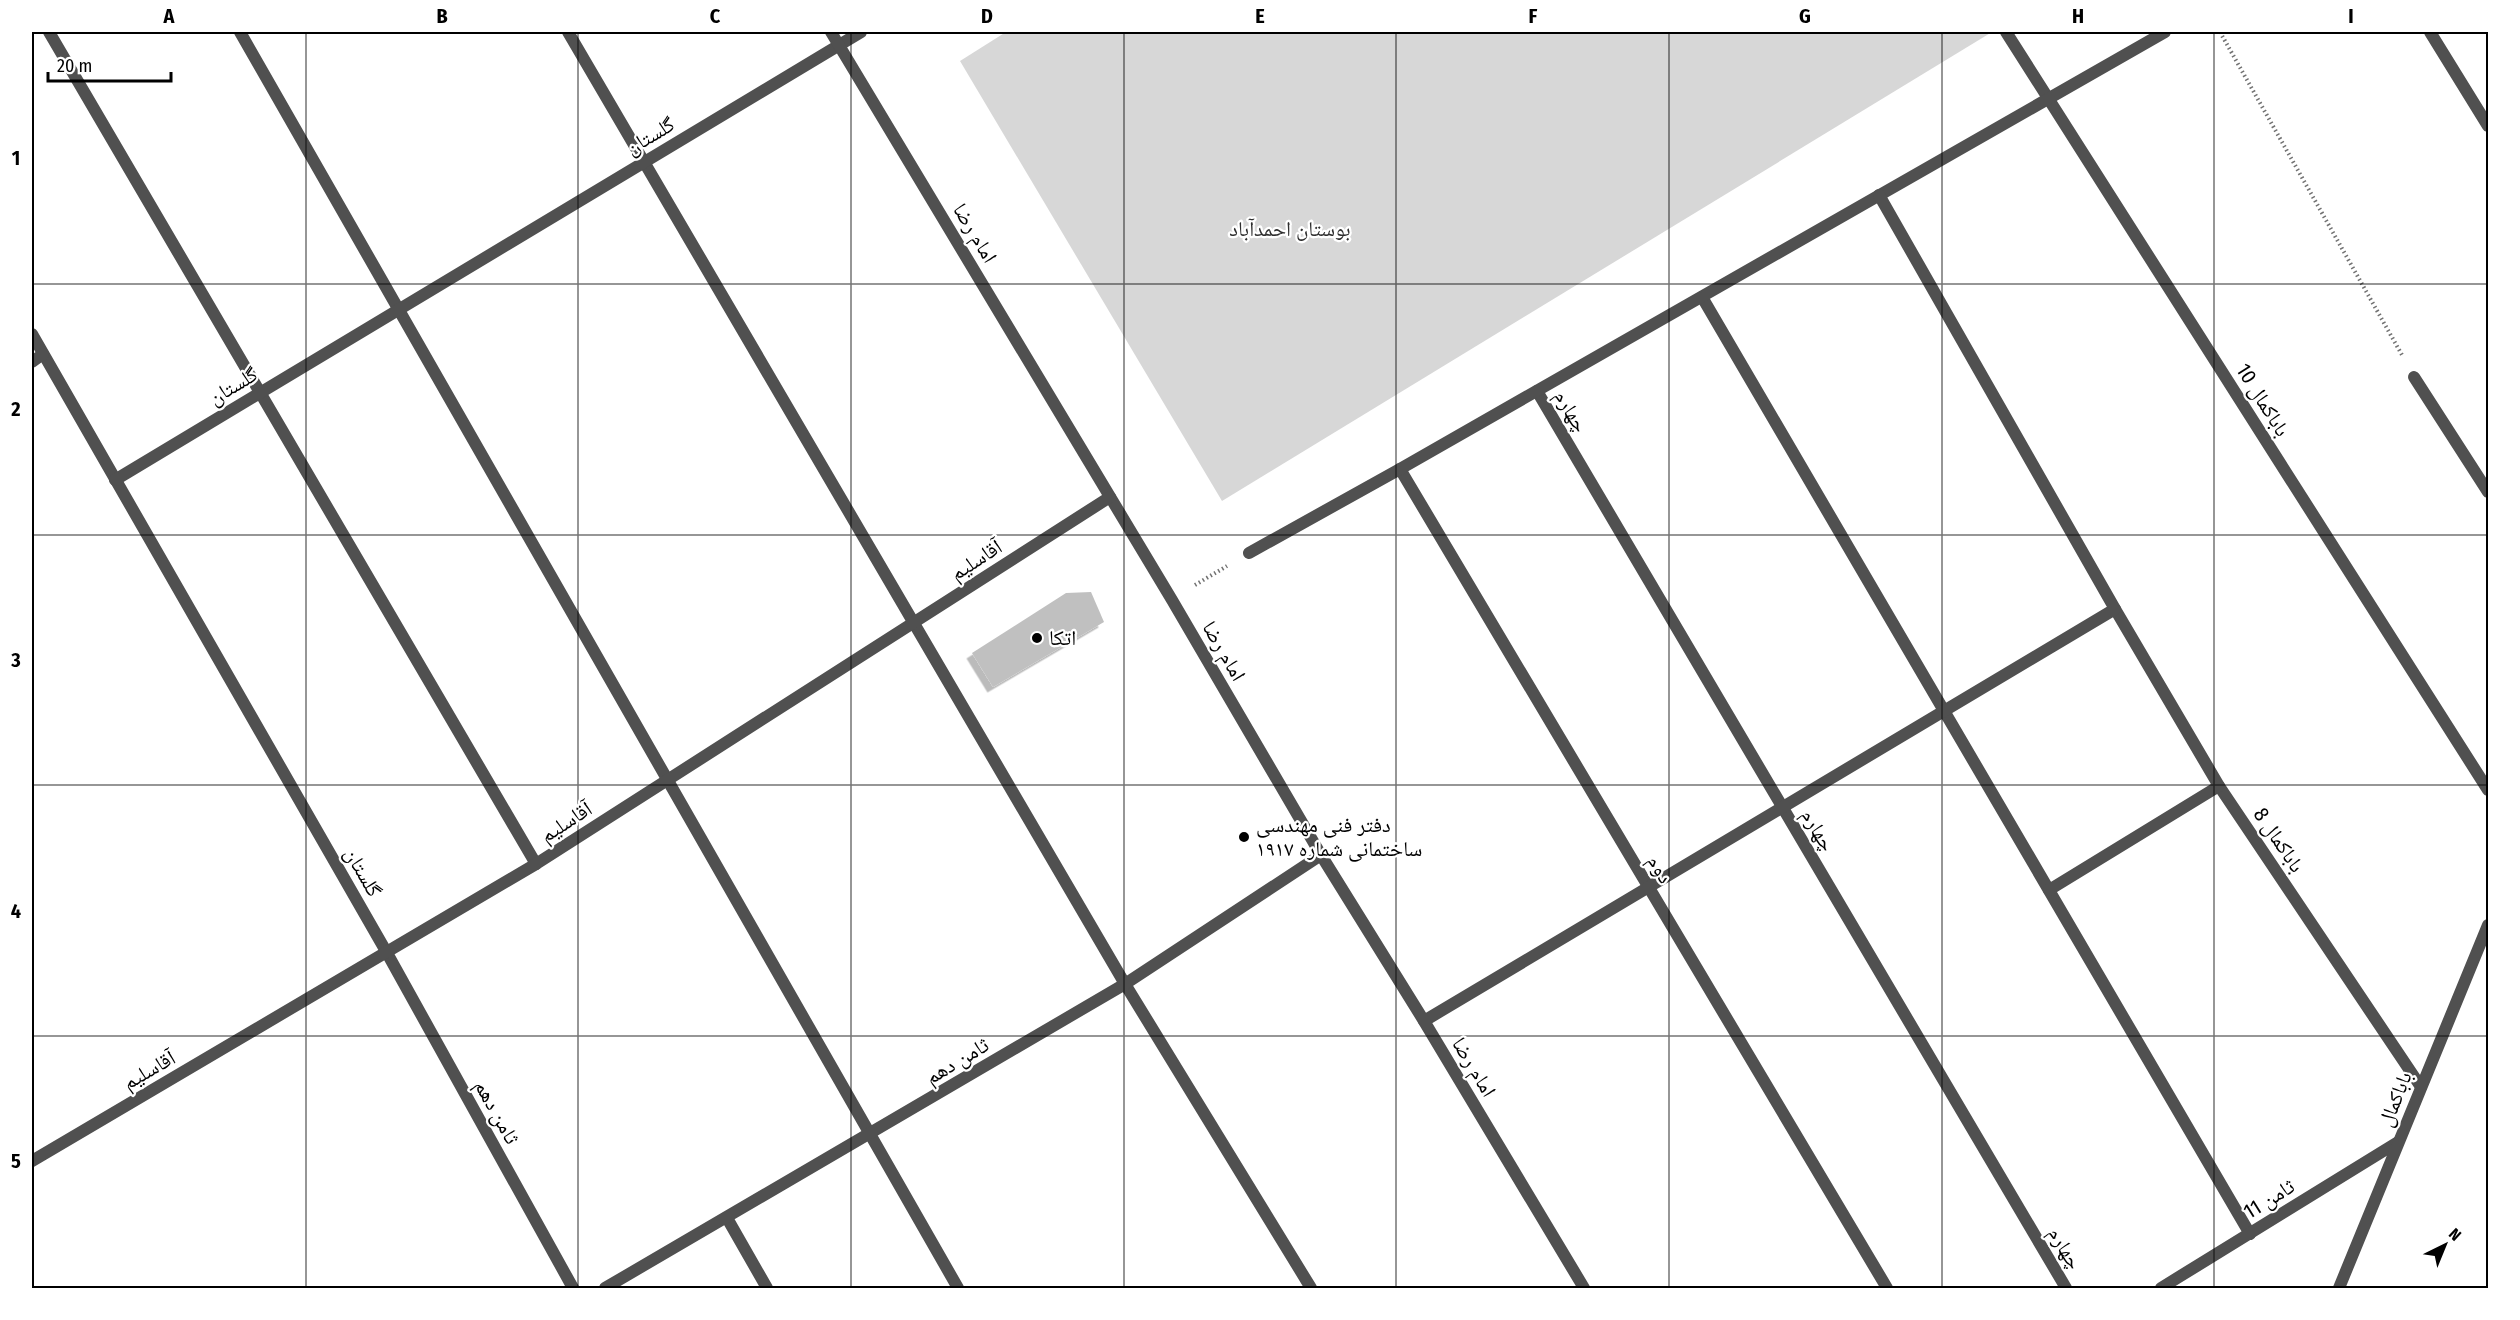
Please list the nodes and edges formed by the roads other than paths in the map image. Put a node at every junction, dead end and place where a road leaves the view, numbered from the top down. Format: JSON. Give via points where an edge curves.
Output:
{"nodes":[{"id":1,"x":49,"y":32,"type":"edge"},
{"id":2,"x":240,"y":32,"type":"edge"},
{"id":3,"x":568,"y":32,"type":"edge"},
{"id":4,"x":831,"y":32,"type":"edge"},
{"id":5,"x":861,"y":32,"type":"edge"},
{"id":6,"x":2006,"y":32,"type":"edge"},
{"id":7,"x":2165,"y":32,"type":"edge"},
{"id":8,"x":2430,"y":32,"type":"edge"},
{"id":9,"x":839,"y":44,"type":"junction"},
{"id":10,"x":2048,"y":99,"type":"junction"},
{"id":11,"x":2488,"y":126,"type":"edge"},
{"id":12,"x":644,"y":162,"type":"junction"},
{"id":13,"x":1879,"y":195,"type":"junction"},
{"id":14,"x":1702,"y":297,"type":"junction"},
{"id":15,"x":399,"y":309,"type":"junction"},
{"id":16,"x":32,"y":334,"type":"edge"},
{"id":17,"x":43,"y":354,"type":"junction"},
{"id":18,"x":32,"y":362,"type":"edge"},
{"id":19,"x":2414,"y":377,"type":"road end"},
{"id":20,"x":1537,"y":391,"type":"junction"},
{"id":21,"x":260,"y":392,"type":"junction"},
{"id":22,"x":1400,"y":469,"type":"junction"},
{"id":23,"x":116,"y":480,"type":"junction"},
{"id":24,"x":2488,"y":492,"type":"edge"},
{"id":25,"x":1110,"y":497,"type":"junction"},
{"id":26,"x":1249,"y":553,"type":"road end"},
{"id":27,"x":2115,"y":609,"type":"junction"},
{"id":28,"x":915,"y":622,"type":"junction"},
{"id":29,"x":1944,"y":711,"type":"junction"},
{"id":30,"x":668,"y":780,"type":"junction"},
{"id":31,"x":2219,"y":786,"type":"junction"},
{"id":32,"x":2488,"y":790,"type":"edge"},
{"id":33,"x":1782,"y":807,"type":"junction"},
{"id":34,"x":1321,"y":855,"type":"junction"},
{"id":35,"x":536,"y":864,"type":"junction"},
{"id":36,"x":1649,"y":887,"type":"junction"},
{"id":37,"x":2049,"y":890,"type":"junction"},
{"id":38,"x":2488,"y":925,"type":"edge"},
{"id":39,"x":387,"y":953,"type":"junction"},
{"id":40,"x":1125,"y":984,"type":"junction"},
{"id":41,"x":1424,"y":1021,"type":"junction"},
{"id":42,"x":2421,"y":1087,"type":"junction"},
{"id":43,"x":870,"y":1135,"type":"junction"},
{"id":44,"x":2398,"y":1142,"type":"junction"},
{"id":45,"x":32,"y":1161,"type":"edge"},
{"id":46,"x":727,"y":1218,"type":"junction"},
{"id":47,"x":2250,"y":1234,"type":"junction"},
{"id":48,"x":573,"y":1288,"type":"edge"},
{"id":49,"x":605,"y":1288,"type":"edge"},
{"id":50,"x":767,"y":1288,"type":"edge"},
{"id":51,"x":958,"y":1288,"type":"edge"},
{"id":52,"x":1311,"y":1288,"type":"edge"},
{"id":53,"x":1584,"y":1288,"type":"edge"},
{"id":54,"x":1887,"y":1288,"type":"edge"},
{"id":55,"x":2066,"y":1288,"type":"edge"},
{"id":56,"x":2161,"y":1288,"type":"edge"},
{"id":57,"x":2339,"y":1288,"type":"edge"}],
"edges":[{"from":1,"to":21,"type":"street"},
{"from":2,"to":15,"type":"street"},
{"from":3,"to":12,"type":"street"},
{"from":4,"to":9,"type":"street","name":"امام رضا"},
{"from":5,"to":9,"type":"street","name":"گلستان"},
{"from":6,"to":10,"type":"street","name":"باباکمال 10"},
{"from":7,"to":10,"type":"street"},
{"from":8,"to":11,"type":"street"},
{"from":9,"to":12,"type":"street","name":"گلستان"},
{"from":9,"to":25,"type":"street","name":"امام رضا"},
{"from":10,"to":13,"type":"street"},
{"from":10,"to":32,"type":"street","name":"باباکمال 10"},
{"from":12,"to":15,"type":"street","name":"گلستان"},
{"from":12,"to":28,"type":"street"},
{"from":13,"to":14,"type":"street"},
{"from":13,"to":27,"type":"street","name":"باباکمال 8"},
{"from":14,"to":20,"type":"street"},
{"from":14,"to":29,"type":"street"},
{"from":15,"to":21,"type":"street","name":"گلستان"},
{"from":15,"to":30,"type":"street"},
{"from":16,"to":17,"type":"street"},
{"from":17,"to":18,"type":"street"},
{"from":17,"to":23,"type":"street"},
{"from":19,"to":24,"type":"street"},
{"from":20,"to":22,"type":"street"},
{"from":20,"to":33,"type":"street","name":"چهارم"},
{"from":21,"to":23,"type":"street","name":"گلستان"},
{"from":21,"to":35,"type":"street"},
{"from":22,"to":26,"type":"street"},
{"from":22,"to":36,"type":"street","name":"دوم"},
{"from":23,"to":39,"type":"street","name":"گلستان"},
{"from":25,"to":28,"type":"street","name":"آقاسلیم"},
{"from":25,"to":34,"type":"street","name":"امام رضا"},
{"from":27,"to":29,"type":"street"},
{"from":27,"to":31,"type":"street","name":"باباکمال 8"},
{"from":28,"to":30,"type":"street","name":"آقاسلیم"},
{"from":28,"to":40,"type":"street"},
{"from":29,"to":33,"type":"street"},
{"from":29,"to":37,"type":"street"},
{"from":30,"to":35,"type":"street","name":"آقاسلیم"},
{"from":30,"to":43,"type":"street"},
{"from":31,"to":37,"type":"street"},
{"from":31,"to":42,"type":"street","name":"باباکمال 8"},
{"from":33,"to":36,"type":"street"},
{"from":33,"to":55,"type":"street","name":"چهارم"},
{"from":34,"to":40,"type":"street","name":"ثامن دهم"},
{"from":34,"to":41,"type":"street","name":"امام رضا"},
{"from":35,"to":39,"type":"street","name":"آقاسلیم"},
{"from":36,"to":41,"type":"street"},
{"from":36,"to":54,"type":"street","name":"دوم"},
{"from":37,"to":47,"type":"street"},
{"from":38,"to":42,"type":"street","name":"باباکمال"},
{"from":39,"to":45,"type":"street","name":"آقاسلیم"},
{"from":39,"to":48,"type":"street","name":"ثامن دهم"},
{"from":40,"to":43,"type":"street","name":"ثامن دهم"},
{"from":40,"to":52,"type":"street"},
{"from":41,"to":53,"type":"street","name":"امام رضا"},
{"from":42,"to":44,"type":"street","name":"باباکمال"},
{"from":43,"to":46,"type":"street","name":"ثامن دهم"},
{"from":43,"to":51,"type":"street"},
{"from":44,"to":47,"type":"street","name":"ثامن 11"},
{"from":44,"to":57,"type":"street","name":"باباکمال"},
{"from":46,"to":49,"type":"street","name":"ثامن دهم"},
{"from":46,"to":50,"type":"street"},
{"from":47,"to":56,"type":"street","name":"ثامن 11"}]}
